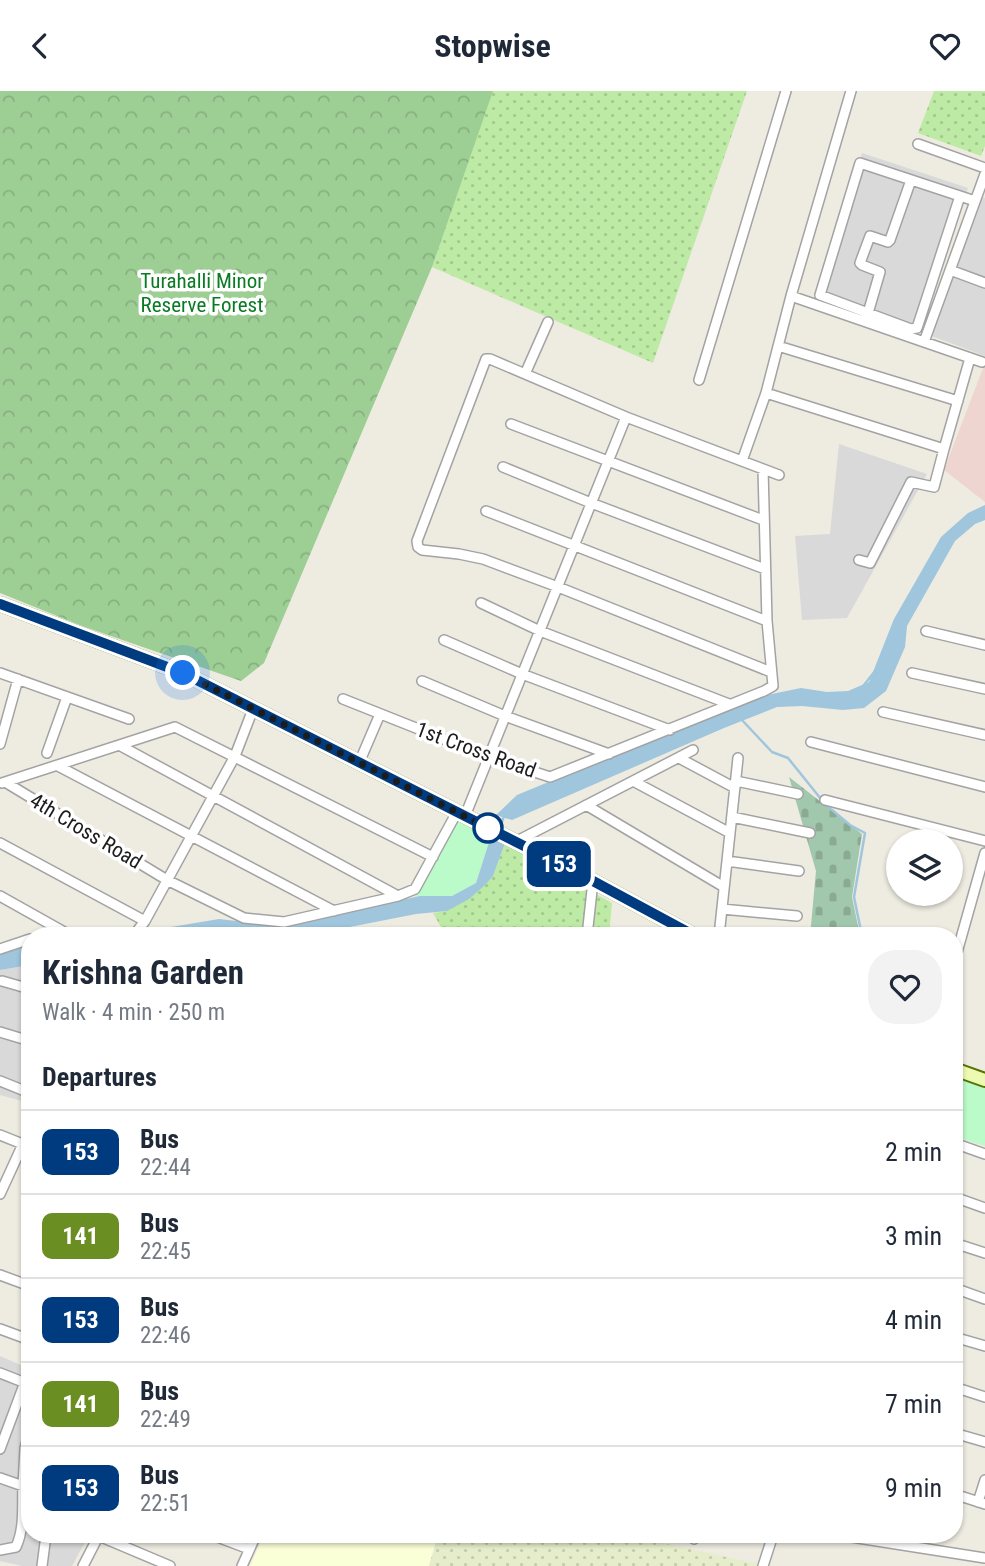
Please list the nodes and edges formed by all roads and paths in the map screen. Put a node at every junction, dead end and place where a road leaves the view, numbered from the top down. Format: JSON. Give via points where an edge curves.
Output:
{"nodes":[{"id":1,"x":786,"y":91,"type":"edge"},
{"id":2,"x":851,"y":91,"type":"edge"},
{"id":3,"x":918,"y":144,"type":"dead end"},
{"id":4,"x":985,"y":171,"type":"edge"},
{"id":5,"x":911,"y":180,"type":"junction"},
{"id":6,"x":960,"y":196,"type":"junction"},
{"id":7,"x":975,"y":201,"type":"junction"},
{"id":8,"x":950,"y":270,"type":"junction"},
{"id":9,"x":985,"y":283,"type":"edge"},
{"id":10,"x":791,"y":296,"type":"junction"},
{"id":11,"x":866,"y":317,"type":"junction"},
{"id":12,"x":548,"y":322,"type":"dead end"},
{"id":13,"x":924,"y":342,"type":"junction"},
{"id":14,"x":778,"y":347,"type":"junction"},
{"id":15,"x":970,"y":358,"type":"junction"},
{"id":16,"x":982,"y":362,"type":"dead end"},
{"id":17,"x":525,"y":374,"type":"junction"},
{"id":18,"x":699,"y":380,"type":"dead end"},
{"id":19,"x":766,"y":393,"type":"junction"},
{"id":20,"x":958,"y":401,"type":"junction"},
{"id":21,"x":626,"y":417,"type":"junction"},
{"id":22,"x":511,"y":424,"type":"dead end"},
{"id":23,"x":944,"y":449,"type":"junction"},
{"id":24,"x":608,"y":461,"type":"junction"},
{"id":25,"x":741,"y":461,"type":"junction"},
{"id":26,"x":503,"y":467,"type":"dead end"},
{"id":27,"x":763,"y":469,"type":"junction"},
{"id":28,"x":779,"y":475,"type":"dead end"},
{"id":29,"x":591,"y":503,"type":"junction"},
{"id":30,"x":486,"y":511,"type":"dead end"},
{"id":31,"x":763,"y":520,"type":"junction"},
{"id":32,"x":574,"y":547,"type":"junction"},
{"id":33,"x":859,"y":560,"type":"dead end"},
{"id":34,"x":765,"y":569,"type":"junction"},
{"id":35,"x":558,"y":587,"type":"junction"},
{"id":36,"x":481,"y":603,"type":"dead end"},
{"id":37,"x":0,"y":604,"type":"edge"},
{"id":38,"x":767,"y":621,"type":"junction"},
{"id":39,"x":540,"y":631,"type":"junction"},
{"id":40,"x":926,"y":631,"type":"dead end"},
{"id":41,"x":444,"y":640,"type":"dead end"},
{"id":42,"x":985,"y":645,"type":"edge"},
{"id":43,"x":771,"y":672,"type":"junction"},
{"id":44,"x":0,"y":673,"type":"edge"},
{"id":45,"x":912,"y":673,"type":"dead end"},
{"id":46,"x":522,"y":674,"type":"junction"},
{"id":47,"x":18,"y":679,"type":"junction"},
{"id":48,"x":422,"y":681,"type":"dead end"},
{"id":49,"x":985,"y":689,"type":"edge"},
{"id":50,"x":67,"y":697,"type":"junction"},
{"id":51,"x":343,"y":699,"type":"dead end"},
{"id":52,"x":729,"y":705,"type":"junction"},
{"id":53,"x":253,"y":709,"type":"junction"},
{"id":54,"x":883,"y":712,"type":"dead end"},
{"id":55,"x":380,"y":714,"type":"junction"},
{"id":56,"x":505,"y":716,"type":"junction"},
{"id":57,"x":130,"y":719,"type":"dead end"},
{"id":58,"x":670,"y":730,"type":"junction"},
{"id":59,"x":985,"y":735,"type":"edge"},
{"id":60,"x":811,"y":742,"type":"dead end"},
{"id":61,"x":0,"y":744,"type":"edge"},
{"id":62,"x":119,"y":745,"type":"junction"},
{"id":63,"x":693,"y":750,"type":"dead end"},
{"id":64,"x":47,"y":753,"type":"dead end"},
{"id":65,"x":609,"y":754,"type":"junction"},
{"id":66,"x":235,"y":756,"type":"junction"},
{"id":67,"x":489,"y":757,"type":"junction"},
{"id":68,"x":679,"y":758,"type":"junction"},
{"id":69,"x":738,"y":758,"type":"dead end"},
{"id":70,"x":359,"y":763,"type":"junction"},
{"id":71,"x":58,"y":766,"type":"junction"},
{"id":72,"x":633,"y":781,"type":"junction"},
{"id":73,"x":2,"y":783,"type":"edge"},
{"id":74,"x":735,"y":785,"type":"junction"},
{"id":75,"x":985,"y":787,"type":"edge"},
{"id":76,"x":798,"y":794,"type":"dead end"},
{"id":77,"x":213,"y":796,"type":"junction"},
{"id":78,"x":825,"y":800,"type":"dead end"},
{"id":79,"x":586,"y":805,"type":"junction"},
{"id":80,"x":461,"y":814,"type":"junction"},
{"id":81,"x":732,"y":817,"type":"junction"},
{"id":82,"x":730,"y":833,"type":"junction"},
{"id":83,"x":810,"y":833,"type":"dead end"},
{"id":84,"x":191,"y":836,"type":"junction"},
{"id":85,"x":512,"y":840,"type":"junction"},
{"id":86,"x":985,"y":841,"type":"edge"},
{"id":87,"x":0,"y":843,"type":"edge"},
{"id":88,"x":985,"y":853,"type":"edge"},
{"id":89,"x":433,"y":857,"type":"junction"},
{"id":90,"x":727,"y":861,"type":"junction"},
{"id":91,"x":799,"y":871,"type":"dead end"},
{"id":92,"x":167,"y":880,"type":"junction"},
{"id":93,"x":593,"y":881,"type":"junction"},
{"id":94,"x":724,"y":887,"type":"junction"},
{"id":95,"x":0,"y":896,"type":"edge"},
{"id":96,"x":398,"y":897,"type":"junction"},
{"id":97,"x":722,"y":909,"type":"junction"},
{"id":98,"x":334,"y":911,"type":"junction"},
{"id":99,"x":797,"y":916,"type":"dead end"},
{"id":100,"x":145,"y":921,"type":"junction"},
{"id":101,"x":55,"y":927,"type":"edge"},
{"id":102,"x":141,"y":927,"type":"edge"},
{"id":103,"x":588,"y":927,"type":"edge"},
{"id":104,"x":678,"y":927,"type":"edge"},
{"id":105,"x":720,"y":927,"type":"edge"},
{"id":106,"x":963,"y":932,"type":"edge"},
{"id":107,"x":21,"y":942,"type":"edge"},
{"id":108,"x":1,"y":948,"type":"edge"},
{"id":109,"x":2,"y":981,"type":"dead end"},
{"id":110,"x":21,"y":986,"type":"edge"},
{"id":111,"x":0,"y":1032,"type":"edge"},
{"id":112,"x":21,"y":1038,"type":"edge"},
{"id":113,"x":963,"y":1072,"type":"edge"},
{"id":114,"x":985,"y":1080,"type":"edge"},
{"id":115,"x":0,"y":1081,"type":"edge"},
{"id":116,"x":21,"y":1089,"type":"edge"},
{"id":117,"x":0,"y":1135,"type":"edge"},
{"id":118,"x":21,"y":1144,"type":"edge"},
{"id":119,"x":963,"y":1146,"type":"edge"},
{"id":120,"x":985,"y":1154,"type":"edge"},
{"id":121,"x":21,"y":1157,"type":"edge"},
{"id":122,"x":0,"y":1194,"type":"edge"},
{"id":123,"x":963,"y":1199,"type":"edge"},
{"id":124,"x":985,"y":1208,"type":"edge"},
{"id":125,"x":963,"y":1246,"type":"edge"},
{"id":126,"x":985,"y":1252,"type":"edge"},
{"id":127,"x":0,"y":1275,"type":"edge"},
{"id":128,"x":21,"y":1283,"type":"edge"},
{"id":129,"x":963,"y":1291,"type":"edge"},
{"id":130,"x":985,"y":1299,"type":"edge"},
{"id":131,"x":0,"y":1329,"type":"edge"},
{"id":132,"x":21,"y":1337,"type":"edge"},
{"id":133,"x":963,"y":1339,"type":"edge"},
{"id":134,"x":985,"y":1346,"type":"edge"},
{"id":135,"x":0,"y":1373,"type":"edge"},
{"id":136,"x":21,"y":1381,"type":"edge"},
{"id":137,"x":963,"y":1390,"type":"edge"},
{"id":138,"x":985,"y":1397,"type":"edge"},
{"id":139,"x":21,"y":1398,"type":"edge"},
{"id":140,"x":963,"y":1436,"type":"edge"},
{"id":141,"x":985,"y":1442,"type":"edge"},
{"id":142,"x":0,"y":1449,"type":"edge"},
{"id":143,"x":0,"y":1478,"type":"edge"},
{"id":144,"x":985,"y":1480,"type":"edge"},
{"id":145,"x":21,"y":1485,"type":"edge"},
{"id":146,"x":963,"y":1497,"type":"edge"},
{"id":147,"x":981,"y":1503,"type":"edge"},
{"id":148,"x":21,"y":1534,"type":"edge"},
{"id":149,"x":45,"y":1543,"type":"edge"},
{"id":150,"x":95,"y":1543,"type":"edge"},
{"id":151,"x":117,"y":1543,"type":"edge"},
{"id":152,"x":233,"y":1543,"type":"edge"},
{"id":153,"x":252,"y":1543,"type":"edge"},
{"id":154,"x":770,"y":1543,"type":"edge"},
{"id":155,"x":890,"y":1543,"type":"edge"},
{"id":156,"x":249,"y":1549,"type":"junction"},
{"id":157,"x":0,"y":1550,"type":"edge"},
{"id":158,"x":985,"y":1558,"type":"edge"},
{"id":159,"x":42,"y":1566,"type":"edge"},
{"id":160,"x":83,"y":1566,"type":"edge"},
{"id":161,"x":170,"y":1566,"type":"edge"},
{"id":162,"x":242,"y":1566,"type":"edge"},
{"id":163,"x":763,"y":1566,"type":"edge"}],
"edges":[{"from":1,"to":18,"type":"street"},
{"from":2,"to":10,"type":"street"},
{"from":3,"to":4,"type":"street"},
{"from":4,"to":7,"type":"street"},
{"from":5,"to":6,"type":"street"},
{"from":5,"to":11,"type":"street","via":[[890,241],[870,236],[864,250],[860,264],[880,272]]},
{"from":5,"to":11,"type":"street","via":[[860,163],[820,295]]},
{"from":6,"to":7,"type":"street"},
{"from":6,"to":11,"type":"street","via":[[917,328]]},
{"from":7,"to":8,"type":"street"},
{"from":8,"to":9,"type":"street"},
{"from":8,"to":13,"type":"street"},
{"from":10,"to":11,"type":"street"},
{"from":10,"to":14,"type":"street"},
{"from":11,"to":13,"type":"street"},
{"from":12,"to":17,"type":"street"},
{"from":13,"to":15,"type":"street"},
{"from":14,"to":19,"type":"street"},
{"from":14,"to":20,"type":"street"},
{"from":15,"to":16,"type":"street"},
{"from":15,"to":20,"type":"street"},
{"from":17,"to":21,"type":"street"},
{"from":17,"to":35,"type":"street","via":[[490,359],[482,364],[417,541],[422,550],[476,557]]},
{"from":19,"to":23,"type":"street"},
{"from":19,"to":25,"type":"street"},
{"from":20,"to":23,"type":"street"},
{"from":21,"to":24,"type":"street"},
{"from":21,"to":25,"type":"street"},
{"from":22,"to":24,"type":"street"},
{"from":23,"to":33,"type":"street","via":[[934,487],[911,482],[870,563]]},
{"from":24,"to":29,"type":"street"},
{"from":24,"to":31,"type":"street"},
{"from":25,"to":27,"type":"street"},
{"from":26,"to":29,"type":"street"},
{"from":27,"to":28,"type":"street"},
{"from":27,"to":31,"type":"street"},
{"from":29,"to":32,"type":"street"},
{"from":29,"to":34,"type":"street"},
{"from":30,"to":32,"type":"street"},
{"from":31,"to":34,"type":"street"},
{"from":32,"to":35,"type":"street"},
{"from":32,"to":38,"type":"street"},
{"from":34,"to":38,"type":"street"},
{"from":35,"to":39,"type":"street"},
{"from":35,"to":43,"type":"street"},
{"from":36,"to":39,"type":"street"},
{"from":37,"to":53,"type":"street","via":[[183,673]]},
{"from":38,"to":43,"type":"street"},
{"from":39,"to":46,"type":"street"},
{"from":39,"to":52,"type":"street"},
{"from":40,"to":42,"type":"street"},
{"from":41,"to":46,"type":"street"},
{"from":43,"to":52,"type":"street","name":"1st Cross Road","via":[[773,686]]},
{"from":44,"to":47,"type":"street"},
{"from":45,"to":49,"type":"street"},
{"from":46,"to":56,"type":"street"},
{"from":46,"to":58,"type":"street"},
{"from":47,"to":50,"type":"street"},
{"from":47,"to":61,"type":"street"},
{"from":48,"to":56,"type":"street"},
{"from":50,"to":57,"type":"street"},
{"from":50,"to":64,"type":"street"},
{"from":51,"to":55,"type":"street","name":"1st Cross Road"},
{"from":52,"to":58,"type":"street","name":"1st Cross Road"},
{"from":53,"to":66,"type":"street"},
{"from":53,"to":70,"type":"street"},
{"from":54,"to":59,"type":"street"},
{"from":55,"to":67,"type":"street","name":"1st Cross Road"},
{"from":55,"to":70,"type":"street"},
{"from":56,"to":65,"type":"street"},
{"from":56,"to":67,"type":"street"},
{"from":58,"to":65,"type":"street","name":"1st Cross Road"},
{"from":60,"to":75,"type":"street"},
{"from":62,"to":66,"type":"street","via":[[175,727]]},
{"from":62,"to":71,"type":"street"},
{"from":62,"to":77,"type":"street"},
{"from":63,"to":68,"type":"street"},
{"from":65,"to":67,"type":"street","name":"1st Cross Road","via":[[550,777]]},
{"from":66,"to":77,"type":"street"},
{"from":66,"to":89,"type":"street"},
{"from":67,"to":80,"type":"street"},
{"from":68,"to":72,"type":"street"},
{"from":68,"to":74,"type":"street"},
{"from":69,"to":74,"type":"street"},
{"from":70,"to":80,"type":"street"},
{"from":71,"to":73,"type":"street"},
{"from":71,"to":84,"type":"street"},
{"from":72,"to":79,"type":"street"},
{"from":72,"to":82,"type":"street"},
{"from":73,"to":92,"type":"street","name":"4th Cross Road"},
{"from":74,"to":76,"type":"street"},
{"from":74,"to":81,"type":"street"},
{"from":77,"to":84,"type":"street"},
{"from":77,"to":96,"type":"street"},
{"from":78,"to":86,"type":"street"},
{"from":79,"to":85,"type":"street"},
{"from":79,"to":94,"type":"street"},
{"from":80,"to":85,"type":"street"},
{"from":80,"to":89,"type":"street"},
{"from":81,"to":82,"type":"street"},
{"from":81,"to":83,"type":"street"},
{"from":82,"to":90,"type":"street"},
{"from":84,"to":92,"type":"street"},
{"from":84,"to":98,"type":"street"},
{"from":85,"to":93,"type":"street"},
{"from":87,"to":100,"type":"street"},
{"from":88,"to":106,"type":"street"},
{"from":89,"to":96,"type":"street","via":[[415,890]]},
{"from":90,"to":91,"type":"street"},
{"from":90,"to":94,"type":"street"},
{"from":92,"to":98,"type":"street","name":"4th Cross Road","via":[[244,918],[284,922]]},
{"from":92,"to":100,"type":"street"},
{"from":93,"to":103,"type":"street"},
{"from":93,"to":104,"type":"street"},
{"from":94,"to":97,"type":"street"},
{"from":95,"to":101,"type":"street"},
{"from":96,"to":98,"type":"street","name":"4th Cross Road"},
{"from":97,"to":99,"type":"street"},
{"from":97,"to":105,"type":"street"},
{"from":100,"to":102,"type":"street"},
{"from":107,"to":108,"type":"street"},
{"from":109,"to":110,"type":"street"},
{"from":111,"to":112,"type":"street"},
{"from":113,"to":114,"type":"street"},
{"from":115,"to":116,"type":"street"},
{"from":117,"to":118,"type":"street"},
{"from":119,"to":120,"type":"street"},
{"from":121,"to":122,"type":"street"},
{"from":123,"to":124,"type":"street"},
{"from":125,"to":126,"type":"street"},
{"from":127,"to":128,"type":"street"},
{"from":129,"to":130,"type":"street"},
{"from":131,"to":132,"type":"street"},
{"from":133,"to":134,"type":"street"},
{"from":135,"to":136,"type":"street"},
{"from":137,"to":138,"type":"street"},
{"from":139,"to":142,"type":"street"},
{"from":140,"to":141,"type":"street"},
{"from":143,"to":145,"type":"street"},
{"from":144,"to":147,"type":"street"},
{"from":146,"to":147,"type":"street"},
{"from":148,"to":157,"type":"street","via":[[16,1547]]},
{"from":149,"to":159,"type":"street"},
{"from":150,"to":160,"type":"street"},
{"from":151,"to":161,"type":"street"},
{"from":152,"to":156,"type":"street"},
{"from":153,"to":156,"type":"street"},
{"from":154,"to":163,"type":"street"},
{"from":155,"to":158,"type":"street"},
{"from":156,"to":162,"type":"street"}]}
